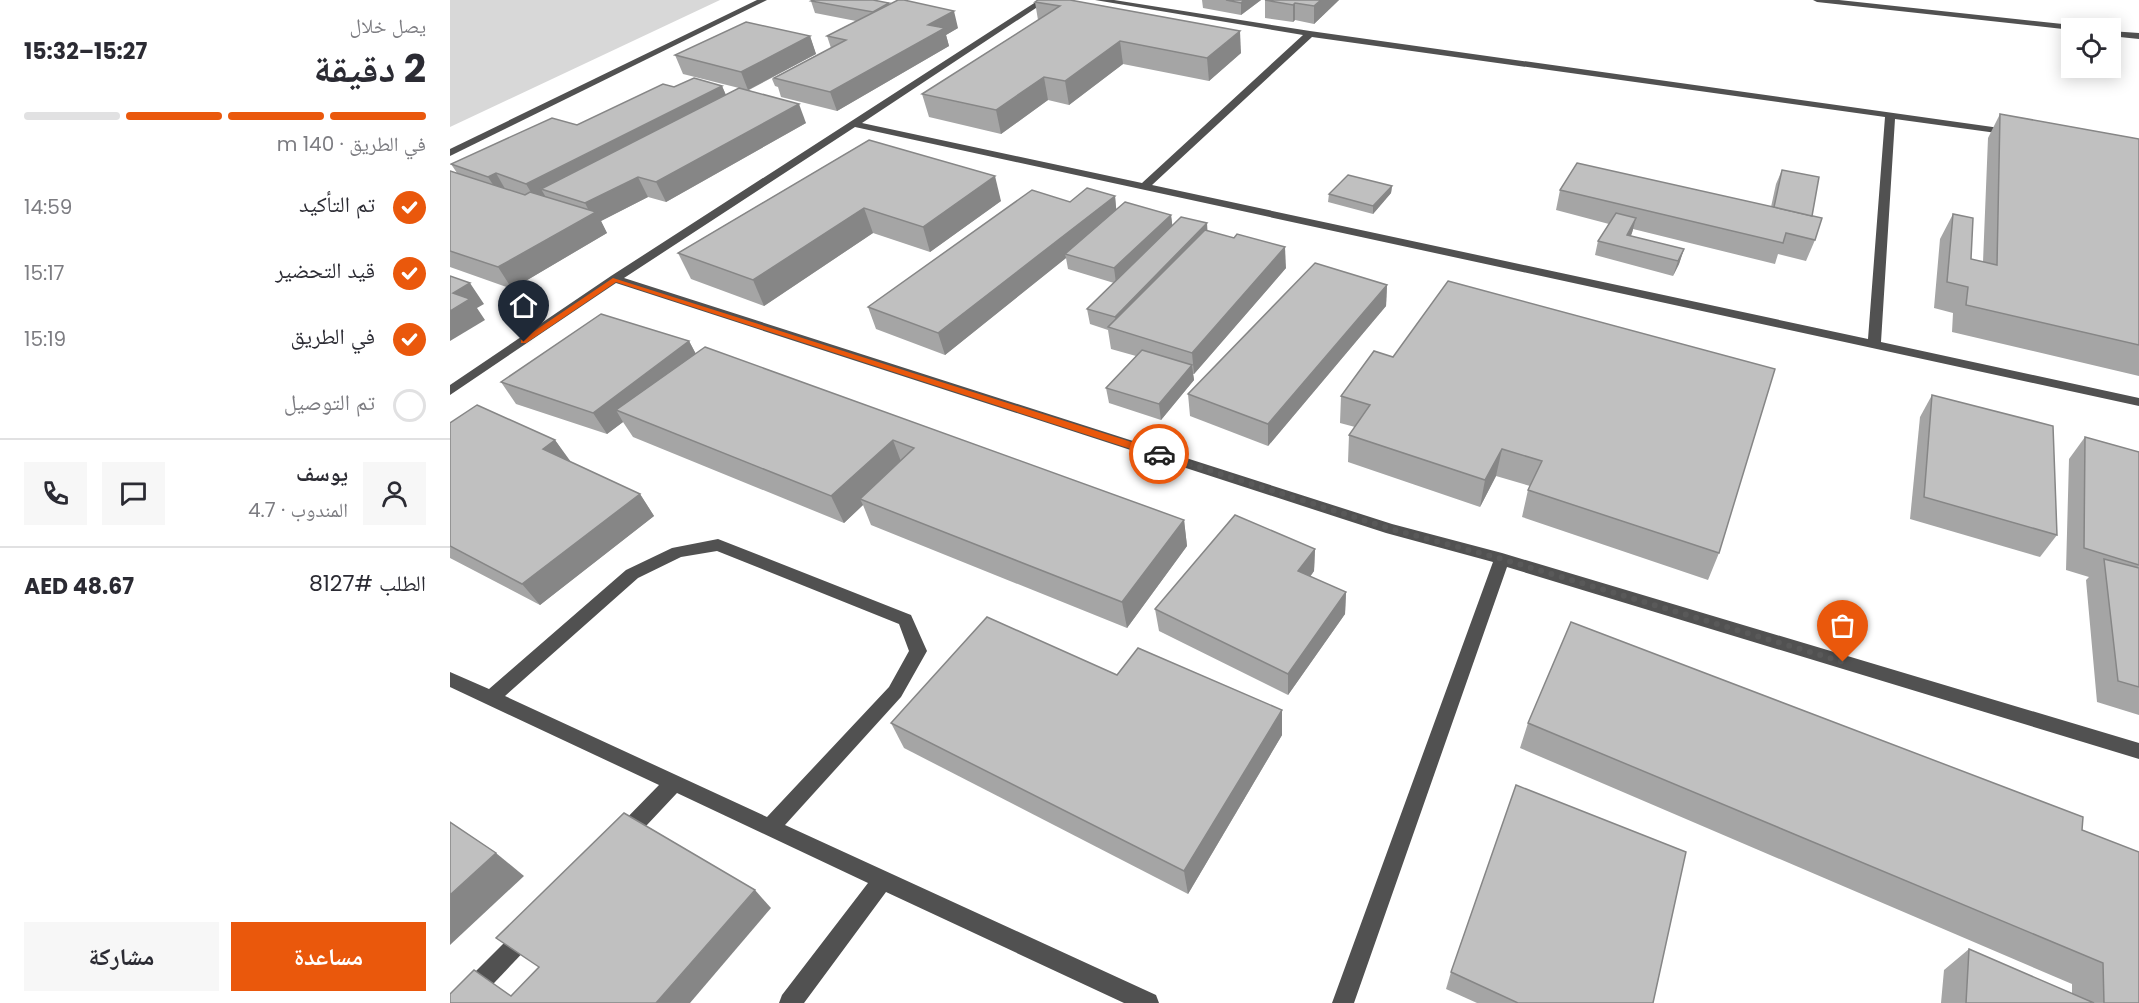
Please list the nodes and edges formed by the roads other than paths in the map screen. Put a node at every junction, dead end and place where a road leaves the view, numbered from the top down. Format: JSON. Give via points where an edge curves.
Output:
{"nodes":[{"id":1,"x":763,"y":0,"type":"edge"},
{"id":2,"x":1044,"y":0,"type":"edge"},
{"id":3,"x":1099,"y":0,"type":"edge"},
{"id":4,"x":1817,"y":0,"type":"edge"},
{"id":5,"x":2061,"y":27,"type":"edge"},
{"id":6,"x":1310,"y":34,"type":"junction"},
{"id":7,"x":2121,"y":34,"type":"edge"},
{"id":8,"x":2139,"y":36,"type":"edge"},
{"id":9,"x":1889,"y":114,"type":"junction"},
{"id":10,"x":855,"y":123,"type":"junction"},
{"id":11,"x":2021,"y":133,"type":"edge"},
{"id":12,"x":450,"y":153,"type":"edge"},
{"id":13,"x":1145,"y":186,"type":"junction"},
{"id":14,"x":615,"y":279,"type":"junction"},
{"id":15,"x":1872,"y":344,"type":"junction"},
{"id":16,"x":450,"y":391,"type":"edge"},
{"id":17,"x":2139,"y":402,"type":"edge"},
{"id":18,"x":1502,"y":559,"type":"junction"},
{"id":19,"x":450,"y":679,"type":"edge"},
{"id":20,"x":491,"y":698,"type":"junction"},
{"id":21,"x":2139,"y":751,"type":"edge"},
{"id":22,"x":674,"y":783,"type":"junction"},
{"id":23,"x":770,"y":827,"type":"junction"},
{"id":24,"x":608,"y":851,"type":"edge"},
{"id":25,"x":883,"y":879,"type":"junction"},
{"id":26,"x":542,"y":918,"type":"edge"},
{"id":27,"x":460,"y":1003,"type":"edge"},
{"id":28,"x":790,"y":1003,"type":"edge"},
{"id":29,"x":1148,"y":1003,"type":"edge"},
{"id":30,"x":1343,"y":1003,"type":"edge"}],
"edges":[{"from":1,"to":12,"type":"street"},
{"from":2,"to":10,"type":"street"},
{"from":3,"to":6,"type":"street"},
{"from":4,"to":5,"type":"street"},
{"from":6,"to":9,"type":"street"},
{"from":6,"to":13,"type":"street"},
{"from":7,"to":8,"type":"street"},
{"from":9,"to":11,"type":"street"},
{"from":9,"to":15,"type":"street"},
{"from":10,"to":13,"type":"street"},
{"from":10,"to":14,"type":"street"},
{"from":13,"to":15,"type":"street"},
{"from":14,"to":16,"type":"street"},
{"from":14,"to":18,"type":"street","via":[[1391,529]]},
{"from":15,"to":17,"type":"street"},
{"from":18,"to":21,"type":"street"},
{"from":18,"to":30,"type":"street"},
{"from":19,"to":20,"type":"street"},
{"from":20,"to":22,"type":"street"},
{"from":20,"to":23,"type":"street","via":[[632,574],[678,552],[718,545],[904,620],[918,651],[895,692]]},
{"from":22,"to":23,"type":"street"},
{"from":22,"to":24,"type":"street"},
{"from":23,"to":25,"type":"street"},
{"from":25,"to":28,"type":"street"},
{"from":25,"to":29,"type":"street"},
{"from":26,"to":27,"type":"street"}]}
